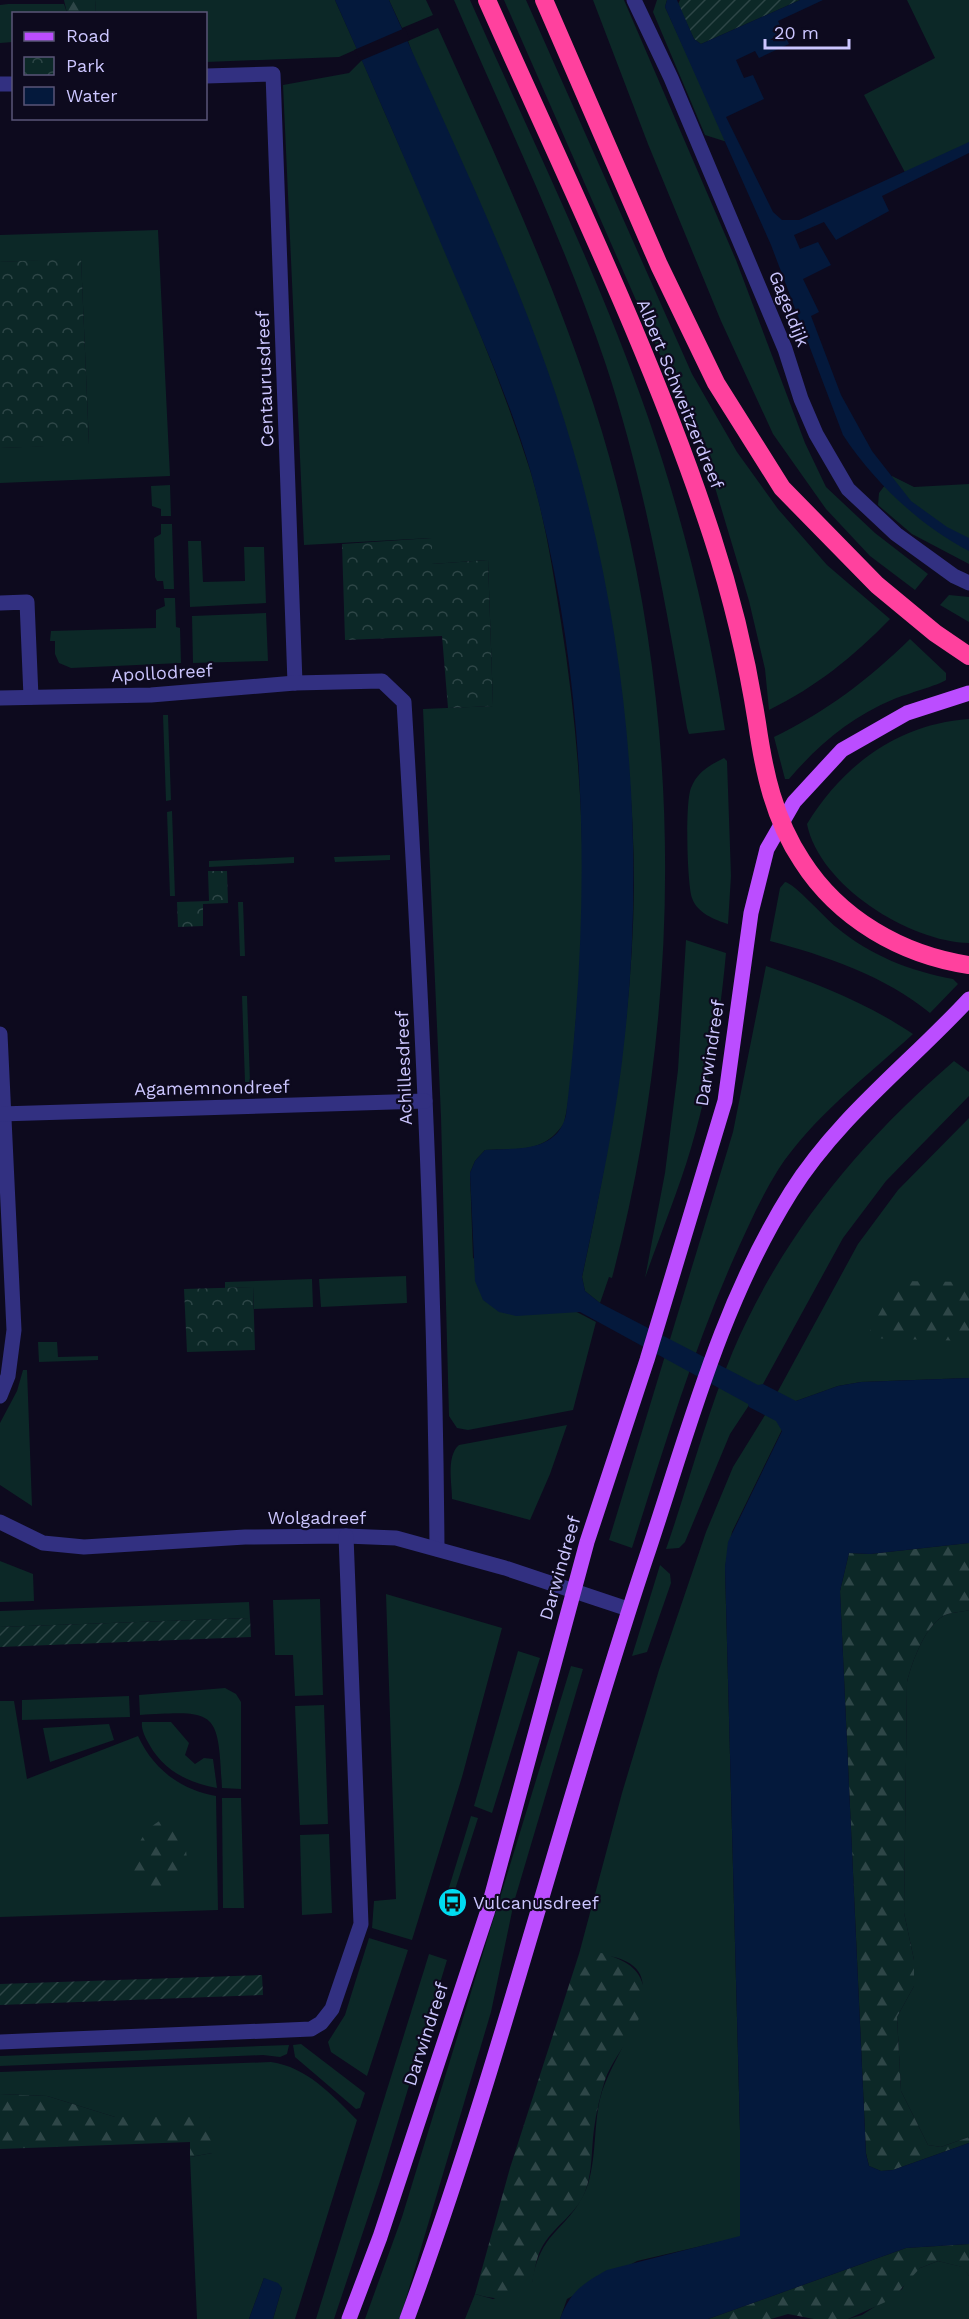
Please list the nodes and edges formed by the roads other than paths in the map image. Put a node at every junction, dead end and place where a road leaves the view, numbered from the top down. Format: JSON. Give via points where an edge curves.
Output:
{"nodes":[{"id":1,"x":487,"y":0,"type":"edge"},
{"id":2,"x":544,"y":0,"type":"edge"},
{"id":3,"x":634,"y":0,"type":"edge"},
{"id":4,"x":207,"y":76,"type":"edge"},
{"id":5,"x":969,"y":583,"type":"edge"},
{"id":6,"x":0,"y":603,"type":"edge"},
{"id":7,"x":969,"y":656,"type":"edge"},
{"id":8,"x":295,"y":683,"type":"junction"},
{"id":9,"x":969,"y":693,"type":"edge"},
{"id":10,"x":31,"y":697,"type":"junction"},
{"id":11,"x":0,"y":698,"type":"edge"},
{"id":12,"x":781,"y":822,"type":"junction"},
{"id":13,"x":969,"y":965,"type":"edge"},
{"id":14,"x":969,"y":999,"type":"edge"},
{"id":15,"x":0,"y":1034,"type":"edge"},
{"id":16,"x":425,"y":1101,"type":"junction"},
{"id":17,"x":2,"y":1113,"type":"edge"},
{"id":18,"x":0,"y":1395,"type":"edge"},
{"id":19,"x":0,"y":1522,"type":"edge"},
{"id":20,"x":346,"y":1536,"type":"junction"},
{"id":21,"x":437,"y":1549,"type":"junction"},
{"id":22,"x":573,"y":1591,"type":"junction"},
{"id":23,"x":628,"y":1610,"type":"junction"},
{"id":24,"x":0,"y":2042,"type":"edge"},
{"id":25,"x":349,"y":2319,"type":"edge"},
{"id":26,"x":407,"y":2319,"type":"edge"}],
"edges":[{"from":1,"to":12,"type":"highway","name":"Albert Schweitzerdreef","via":[[693,478],[737,624],[766,781]]},
{"from":2,"to":7,"type":"highway","name":"Albert Schweitzerdreef","via":[[659,264],[716,383],[782,488],[877,585]]},
{"from":3,"to":5,"type":"street","name":"Gageldijk","via":[[785,349],[816,434],[848,489],[896,534]]},
{"from":4,"to":8,"type":"street","name":"Centaurusdreef","via":[[273,74]]},
{"from":6,"to":10,"type":"street","via":[[27,602]]},
{"from":8,"to":10,"type":"street","name":"Apollodreef","via":[[190,693]]},
{"from":8,"to":16,"type":"street","name":"Achillesdreef","via":[[382,681],[404,702]]},
{"from":9,"to":12,"type":"main road","name":"Darwindreef","via":[[907,713],[842,750],[812,780]]},
{"from":10,"to":11,"type":"street","name":"Apollodreef"},
{"from":12,"to":13,"type":"highway","name":"Albert Schweitzerdreef","via":[[813,877],[853,917],[892,943]]},
{"from":12,"to":22,"type":"main road","name":"Darwindreef","via":[[762,864],[751,913],[725,1101]]},
{"from":14,"to":23,"type":"main road","via":[[846,1122],[793,1188],[752,1259],[715,1348]]},
{"from":15,"to":17,"type":"street"},
{"from":16,"to":17,"type":"street","name":"Agamemnondreef"},
{"from":16,"to":21,"type":"street","name":"Achillesdreef"},
{"from":17,"to":18,"type":"street","via":[[14,1330],[8,1376]]},
{"from":19,"to":20,"type":"street","name":"Wolgadreef","via":[[43,1543],[84,1546]]},
{"from":20,"to":21,"type":"street","name":"Wolgadreef","via":[[396,1538]]},
{"from":20,"to":24,"type":"street","via":[[361,1924],[332,2009],[311,2030]]},
{"from":21,"to":22,"type":"street","name":"Wolgadreef"},
{"from":22,"to":23,"type":"street","name":"Wolgadreef"},
{"from":22,"to":25,"type":"main road","name":"Darwindreef","via":[[487,1913]]},
{"from":23,"to":26,"type":"main road","via":[[477,2117]]}]}
